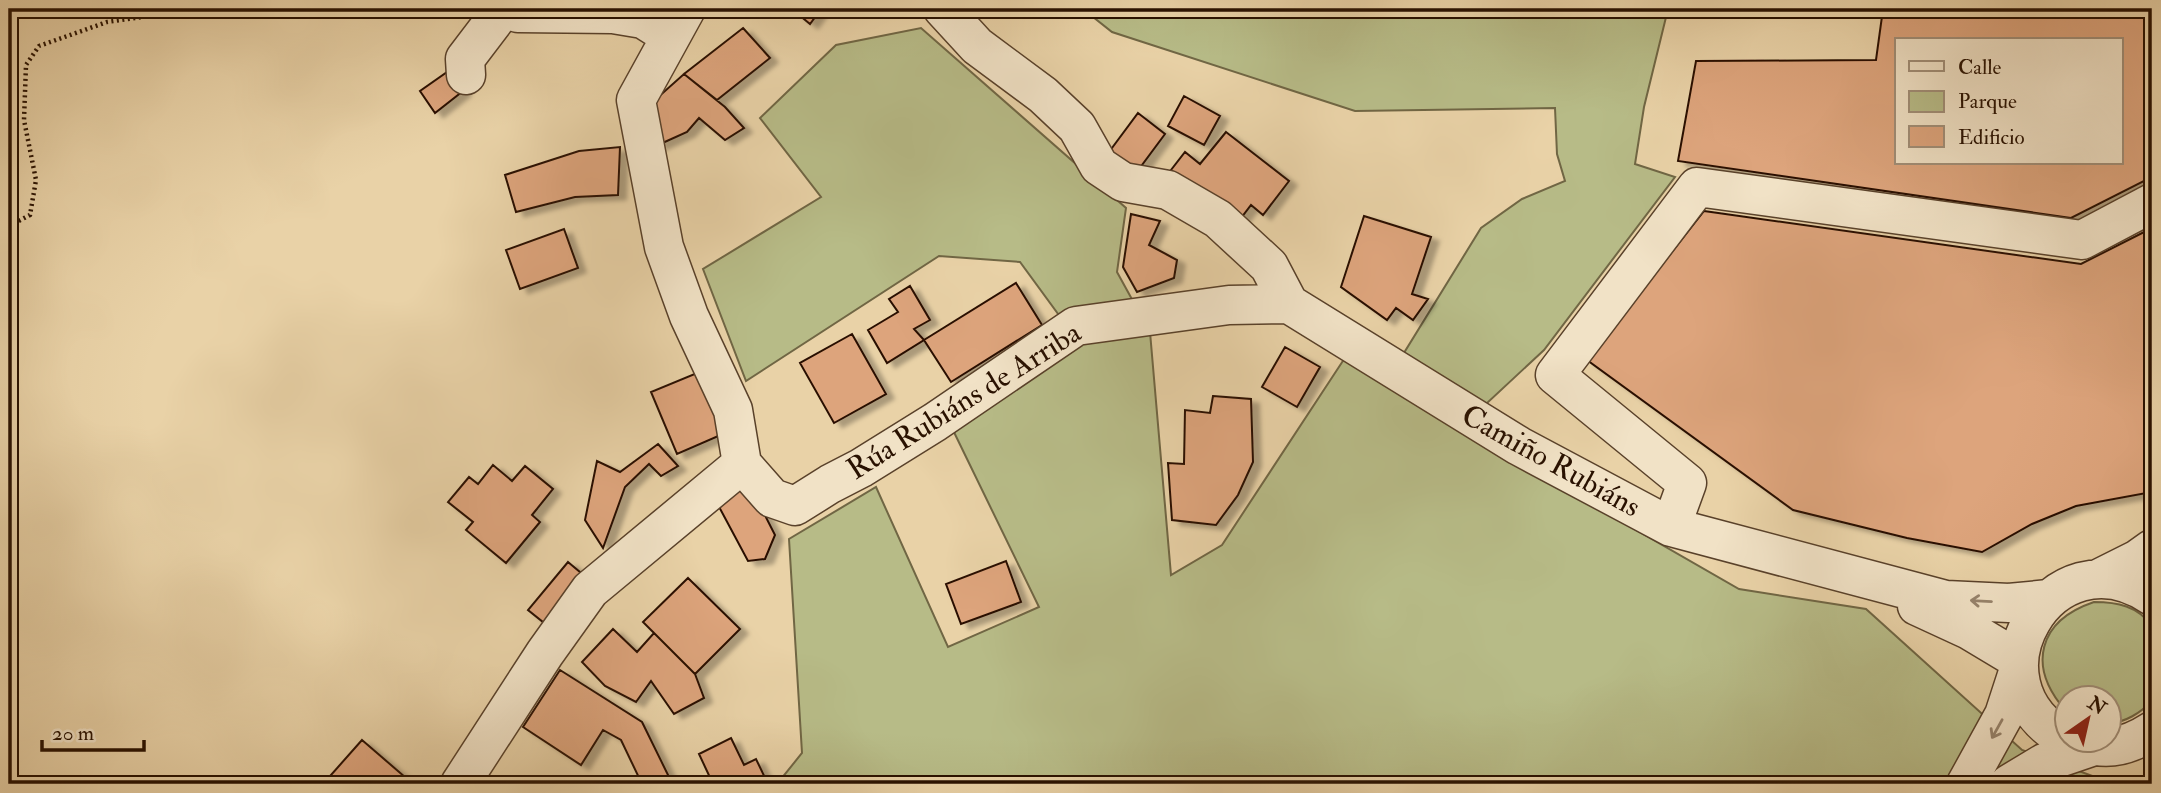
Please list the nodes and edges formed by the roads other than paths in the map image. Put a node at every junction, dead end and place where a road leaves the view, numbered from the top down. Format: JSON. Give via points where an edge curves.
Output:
{"nodes":[{"id":1,"x":504,"y":9,"type":"edge"},
{"id":2,"x":943,"y":9,"type":"edge"},
{"id":3,"x":678,"y":22,"type":"edge"},
{"id":4,"x":466,"y":75,"type":"dead end"},
{"id":5,"x":2152,"y":203,"type":"edge"},
{"id":6,"x":1289,"y":304,"type":"junction"},
{"id":7,"x":742,"y":464,"type":"junction"},
{"id":8,"x":1671,"y":527,"type":"junction"},
{"id":9,"x":2152,"y":550,"type":"edge"},
{"id":10,"x":1835,"y":571,"type":"junction"},
{"id":11,"x":2098,"y":579,"type":"junction"},
{"id":12,"x":2152,"y":596,"type":"edge"},
{"id":13,"x":2049,"y":599,"type":"junction"},
{"id":14,"x":2019,"y":665,"type":"junction"},
{"id":15,"x":2052,"y":726,"type":"edge"},
{"id":16,"x":2152,"y":731,"type":"edge"},
{"id":17,"x":2122,"y":742,"type":"edge"},
{"id":18,"x":2122,"y":750,"type":"edge"},
{"id":19,"x":2062,"y":754,"type":"edge"},
{"id":20,"x":2152,"y":755,"type":"edge"},
{"id":21,"x":460,"y":784,"type":"edge"},
{"id":22,"x":1966,"y":784,"type":"edge"},
{"id":23,"x":2009,"y":784,"type":"edge"}],
"edges":[{"from":1,"to":3,"type":"street"},
{"from":1,"to":4,"type":"street","via":[[465,60]]},
{"from":2,"to":6,"type":"street","via":[[977,46],[1077,127],[1099,166],[1123,181],[1168,190],[1218,219],[1269,266]]},
{"from":3,"to":7,"type":"street","via":[[636,100],[664,247],[689,316],[733,410]]},
{"from":5,"to":8,"type":"street","via":[[2082,240],[1697,187],[1555,375],[1687,483]]},
{"from":6,"to":7,"type":"street","name":"Rúa Rubiáns de Arriba","via":[[1229,304],[1076,326],[935,422],[795,506],[772,498]]},
{"from":6,"to":8,"type":"street","name":"Camiño Rubiáns","via":[[1518,446]]},
{"from":7,"to":21,"type":"street","via":[[590,590]]},
{"from":8,"to":10,"type":"street","name":"Camiño Rubiáns"},
{"from":9,"to":11,"type":"street"},
{"from":13,"to":10,"type":"street","one_way":true,"via":[[2009,603],[1946,600]]},
{"from":10,"to":14,"type":"street","via":[[1969,630]]},
{"from":11,"to":12,"type":"street","via":[[2120,581]]},
{"from":11,"to":13,"type":"street","via":[[2072,585]]},
{"from":13,"to":14,"type":"street","via":[[2023,637]]},
{"from":14,"to":15,"type":"street","via":[[2026,697],[2041,721]]},
{"from":14,"to":22,"type":"street","one_way":true,"via":[[2004,715]]},
{"from":16,"to":17,"type":"street","via":[[2136,741]]},
{"from":18,"to":20,"type":"street"},
{"from":19,"to":23,"type":"street"}]}
